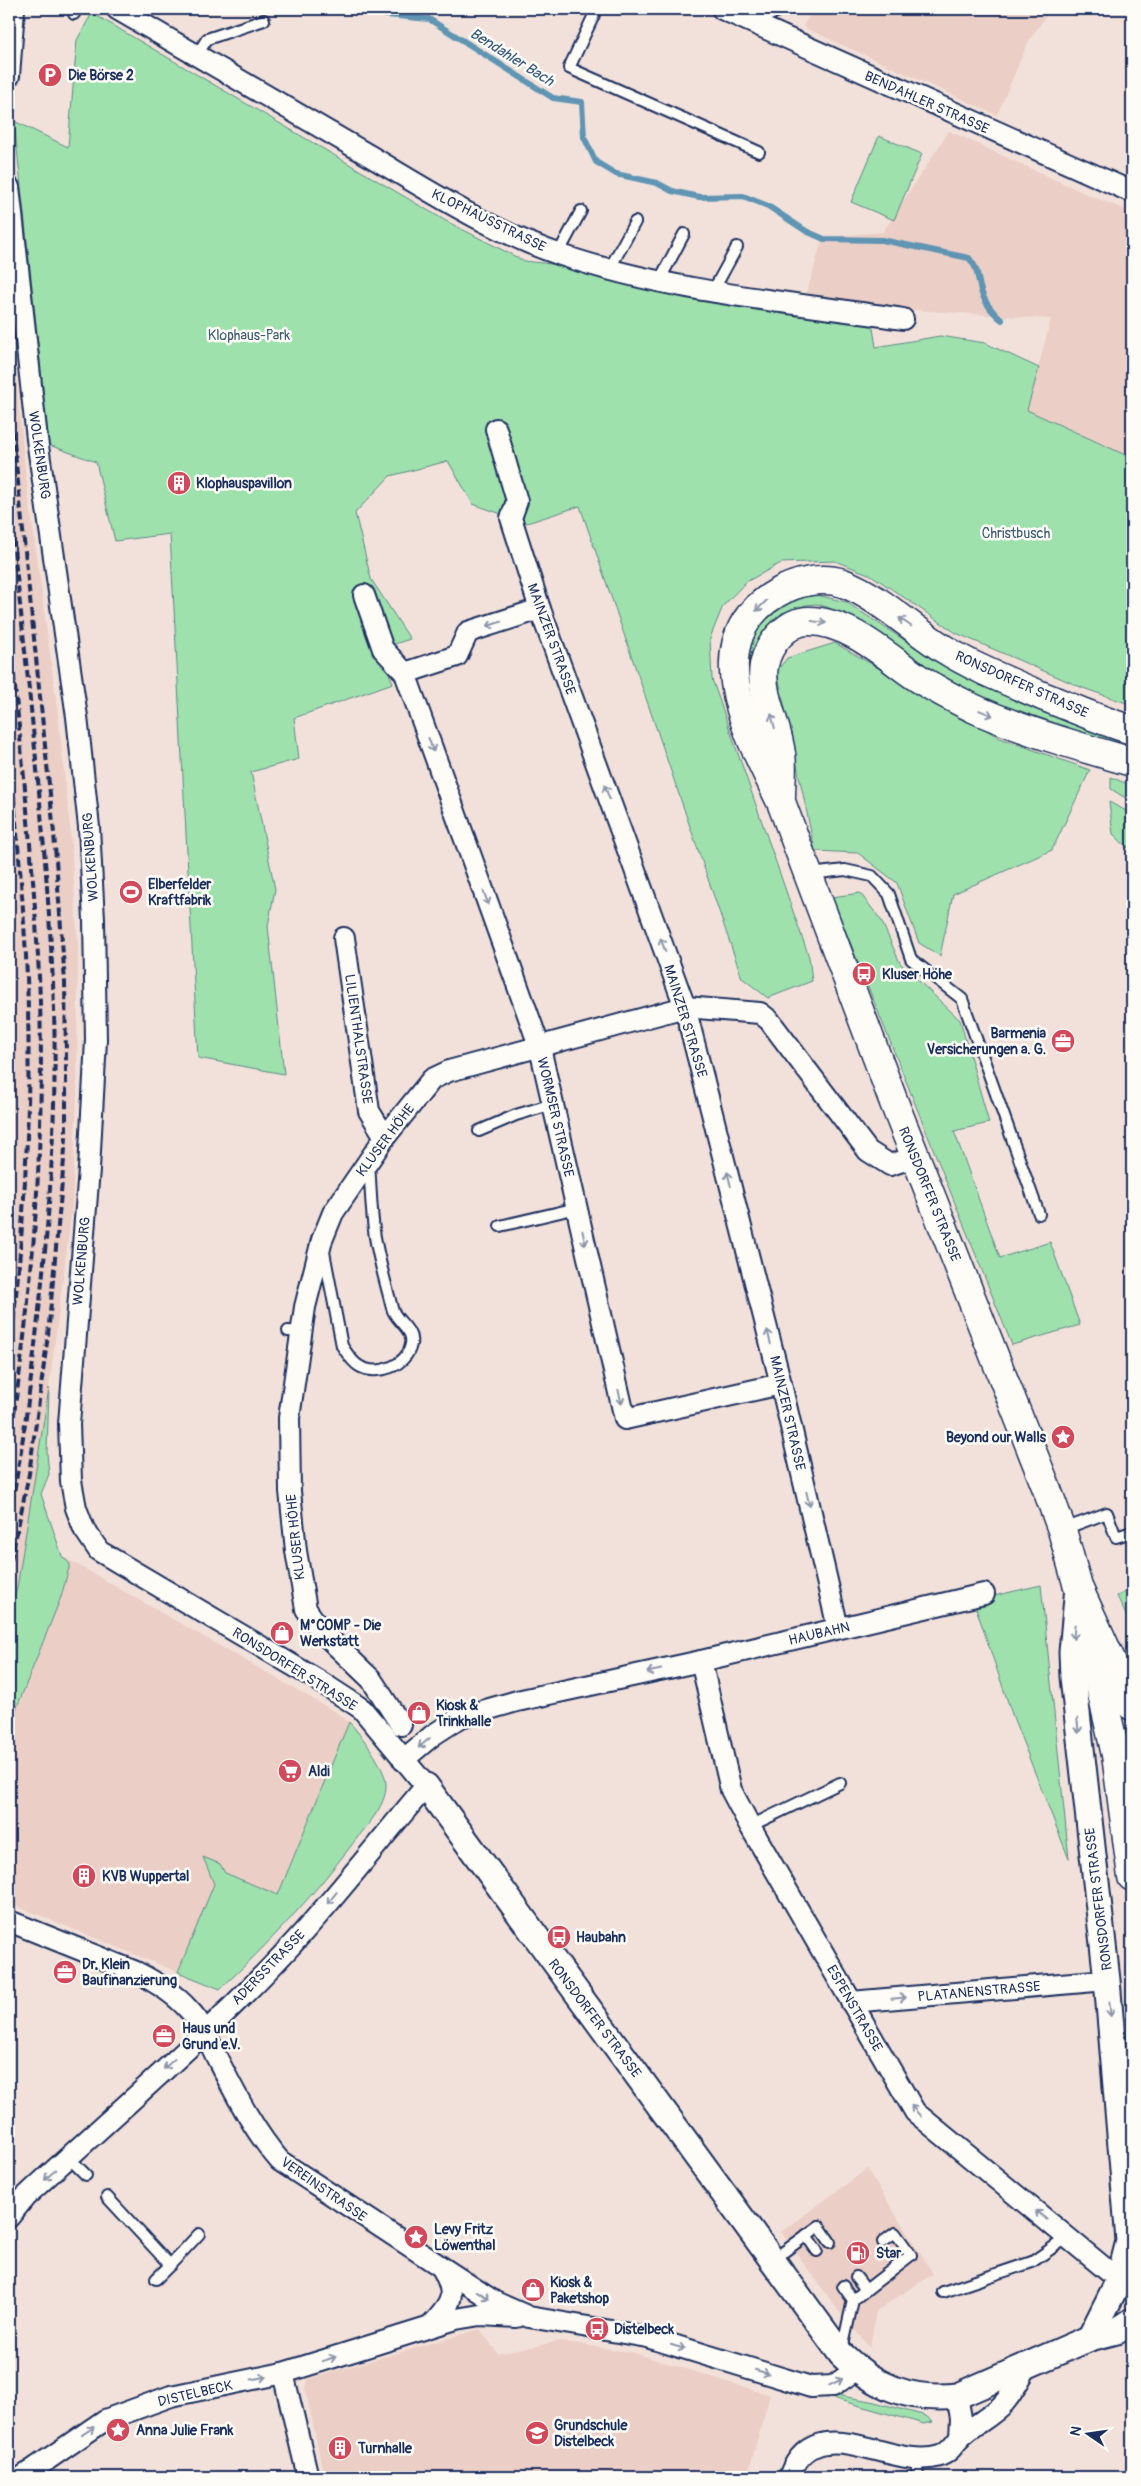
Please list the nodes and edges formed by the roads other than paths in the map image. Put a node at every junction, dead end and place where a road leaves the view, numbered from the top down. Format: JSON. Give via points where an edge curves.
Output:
{"nodes":[{"id":1,"x":14,"y":9,"type":"edge"},
{"id":2,"x":117,"y":9,"type":"edge"},
{"id":3,"x":722,"y":9,"type":"edge"},
{"id":4,"x":772,"y":9,"type":"edge"},
{"id":5,"x":746,"y":14,"type":"edge"},
{"id":6,"x":594,"y":15,"type":"dead end"},
{"id":7,"x":264,"y":20,"type":"dead end"},
{"id":8,"x":197,"y":55,"type":"junction"},
{"id":9,"x":9,"y":76,"type":"edge"},
{"id":10,"x":759,"y":152,"type":"dead end"},
{"id":11,"x":9,"y":187,"type":"edge"},
{"id":12,"x":1132,"y":192,"type":"edge"},
{"id":13,"x":581,"y":211,"type":"dead end"},
{"id":14,"x":635,"y":222,"type":"dead end"},
{"id":15,"x":684,"y":234,"type":"dead end"},
{"id":16,"x":736,"y":247,"type":"dead end"},
{"id":17,"x":558,"y":254,"type":"junction"},
{"id":18,"x":609,"y":270,"type":"junction"},
{"id":19,"x":659,"y":281,"type":"junction"},
{"id":20,"x":713,"y":291,"type":"junction"},
{"id":21,"x":903,"y":319,"type":"dead end"},
{"id":22,"x":496,"y":429,"type":"dead end"},
{"id":23,"x":364,"y":595,"type":"dead end"},
{"id":24,"x":540,"y":609,"type":"junction"},
{"id":25,"x":405,"y":673,"type":"junction"},
{"id":26,"x":1132,"y":730,"type":"edge"},
{"id":27,"x":1132,"y":762,"type":"edge"},
{"id":28,"x":782,"y":802,"type":"junction"},
{"id":29,"x":809,"y":874,"type":"junction"},
{"id":30,"x":344,"y":938,"type":"dead end"},
{"id":31,"x":685,"y":1007,"type":"junction"},
{"id":32,"x":540,"y":1048,"type":"junction"},
{"id":33,"x":553,"y":1104,"type":"junction"},
{"id":34,"x":479,"y":1131,"type":"dead end"},
{"id":35,"x":385,"y":1136,"type":"junction"},
{"id":36,"x":916,"y":1156,"type":"junction"},
{"id":37,"x":369,"y":1161,"type":"junction"},
{"id":38,"x":577,"y":1208,"type":"junction"},
{"id":39,"x":1040,"y":1214,"type":"dead end"},
{"id":40,"x":500,"y":1226,"type":"dead end"},
{"id":41,"x":322,"y":1240,"type":"junction"},
{"id":42,"x":782,"y":1384,"type":"junction"},
{"id":43,"x":84,"y":1529,"type":"joint"},
{"id":44,"x":1062,"y":1530,"type":"junction"},
{"id":45,"x":1132,"y":1532,"type":"edge"},
{"id":46,"x":1078,"y":1587,"type":"junction"},
{"id":47,"x":984,"y":1594,"type":"dead end"},
{"id":48,"x":838,"y":1628,"type":"junction"},
{"id":49,"x":1096,"y":1630,"type":"junction"},
{"id":50,"x":701,"y":1661,"type":"junction"},
{"id":51,"x":1085,"y":1675,"type":"junction"},
{"id":52,"x":1128,"y":1696,"type":"edge"},
{"id":53,"x":401,"y":1725,"type":"dead end"},
{"id":54,"x":404,"y":1760,"type":"junction"},
{"id":55,"x":840,"y":1783,"type":"dead end"},
{"id":56,"x":426,"y":1786,"type":"junction"},
{"id":57,"x":750,"y":1826,"type":"junction"},
{"id":58,"x":1132,"y":1877,"type":"edge"},
{"id":59,"x":9,"y":1921,"type":"edge"},
{"id":60,"x":1107,"y":1980,"type":"junction"},
{"id":61,"x":851,"y":2002,"type":"junction"},
{"id":62,"x":205,"y":2032,"type":"junction"},
{"id":63,"x":68,"y":2157,"type":"junction"},
{"id":64,"x":86,"y":2175,"type":"dead end"},
{"id":65,"x":107,"y":2198,"type":"dead end"},
{"id":66,"x":1130,"y":2212,"type":"edge"},
{"id":67,"x":9,"y":2217,"type":"edge"},
{"id":68,"x":199,"y":2234,"type":"dead end"},
{"id":69,"x":806,"y":2235,"type":"junction"},
{"id":70,"x":1068,"y":2237,"type":"junction"},
{"id":71,"x":830,"y":2242,"type":"dead end"},
{"id":72,"x":883,"y":2242,"type":"dead end"},
{"id":73,"x":817,"y":2251,"type":"dead end"},
{"id":74,"x":774,"y":2260,"type":"junction"},
{"id":75,"x":170,"y":2265,"type":"junction"},
{"id":76,"x":442,"y":2268,"type":"junction"},
{"id":77,"x":856,"y":2277,"type":"dead end"},
{"id":78,"x":156,"y":2279,"type":"dead end"},
{"id":79,"x":1118,"y":2280,"type":"junction"},
{"id":80,"x":843,"y":2286,"type":"dead end"},
{"id":81,"x":866,"y":2290,"type":"junction"},
{"id":82,"x":943,"y":2292,"type":"dead end"},
{"id":83,"x":853,"y":2300,"type":"junction"},
{"id":84,"x":529,"y":2317,"type":"junction"},
{"id":85,"x":431,"y":2326,"type":"junction"},
{"id":86,"x":1124,"y":2326,"type":"edge"},
{"id":87,"x":1090,"y":2338,"type":"junction"},
{"id":88,"x":849,"y":2361,"type":"junction"},
{"id":89,"x":1027,"y":2367,"type":"junction"},
{"id":90,"x":283,"y":2373,"type":"junction"},
{"id":91,"x":957,"y":2396,"type":"junction"},
{"id":92,"x":960,"y":2438,"type":"junction"},
{"id":93,"x":916,"y":2457,"type":"junction"},
{"id":94,"x":47,"y":2467,"type":"edge"},
{"id":95,"x":22,"y":2477,"type":"edge"},
{"id":96,"x":308,"y":2477,"type":"edge"},
{"id":97,"x":789,"y":2477,"type":"edge"},
{"id":98,"x":918,"y":2477,"type":"edge"}],
"edges":[{"from":1,"to":9,"type":"street"},
{"from":2,"to":8,"type":"street","name":"KLOPHAUSSTRASSE"},
{"from":3,"to":5,"type":"street","name":"BENDAHLER STRASSE"},
{"from":4,"to":5,"type":"street"},
{"from":5,"to":12,"type":"street","name":"BENDAHLER STRASSE"},
{"from":6,"to":10,"type":"lane","via":[[569,68]]},
{"from":7,"to":8,"type":"lane","via":[[207,39]]},
{"from":8,"to":17,"type":"street","name":"KLOPHAUSSTRASSE","via":[[448,202]]},
{"from":11,"to":43,"type":"street","name":"WOLKENBURG","via":[[37,439],[78,717],[91,864],[96,1040],[69,1424],[71,1481]]},
{"from":13,"to":17,"type":"lane"},
{"from":14,"to":18,"type":"lane"},
{"from":15,"to":19,"type":"lane"},
{"from":16,"to":20,"type":"lane"},
{"from":17,"to":18,"type":"street","name":"KLOPHAUSSTRASSE"},
{"from":18,"to":19,"type":"street","name":"KLOPHAUSSTRASSE"},
{"from":19,"to":20,"type":"street","name":"KLOPHAUSSTRASSE"},
{"from":20,"to":21,"type":"street","name":"KLOPHAUSSTRASSE"},
{"from":22,"to":24,"type":"street","name":"MAINZER STRASSE","via":[[517,501],[510,518]]},
{"from":23,"to":25,"type":"street","name":"WORMSER STRASSE","via":[[383,649]]},
{"from":24,"to":25,"type":"street","one_way":true,"via":[[468,632],[457,656]]},
{"from":31,"to":24,"type":"street","name":"MAINZER STRASSE","one_way":true},
{"from":25,"to":32,"type":"street","name":"WORMSER STRASSE","one_way":true},
{"from":26,"to":28,"type":"main road","name":"RONSDORFER STRASSE","one_way":true,"via":[[980,668],[945,650],[862,593],[842,583],[826,580],[801,583],[771,596],[751,616],[740,633],[732,667],[737,696],[760,759]]},
{"from":28,"to":27,"type":"main road","name":"RONSDORFER STRASSE","one_way":true,"via":[[781,753],[765,688],[764,665],[781,633],[795,624],[808,621],[833,625],[861,639],[942,693],[977,710]]},
{"from":28,"to":29,"type":"main road","name":"RONSDORFER STRASSE"},
{"from":29,"to":36,"type":"main road","name":"RONSDORFER STRASSE"},
{"from":29,"to":39,"type":"lane","via":[[846,870],[872,876],[889,894],[911,959],[962,999]]},
{"from":30,"to":35,"type":"street","name":"LILIENTHALSTRASSE","via":[[369,1111]]},
{"from":31,"to":32,"type":"street","name":"KLUSER HÖHE"},
{"from":31,"to":36,"type":"street","name":"KLUSER HÖHE","via":[[760,1014],[770,1020],[868,1151],[890,1165]]},
{"from":42,"to":31,"type":"street","name":"MAINZER STRASSE","one_way":true},
{"from":32,"to":33,"type":"street","name":"WORMSER STRASSE"},
{"from":32,"to":35,"type":"street","name":"KLUSER HÖHE","via":[[449,1071],[432,1079]]},
{"from":33,"to":34,"type":"lane"},
{"from":33,"to":38,"type":"street","name":"WORMSER STRASSE"},
{"from":35,"to":37,"type":"street","name":"KLUSER HÖHE"},
{"from":36,"to":44,"type":"main road","name":"RONSDORFER STRASSE"},
{"from":37,"to":41,"type":"street","name":"KLUSER HÖHE","via":[[333,1213]]},
{"from":37,"to":41,"type":"lane","via":[[375,1237],[393,1311],[408,1330],[411,1343],[405,1357],[396,1366],[372,1370],[360,1367],[342,1346]]},
{"from":38,"to":40,"type":"lane"},
{"from":38,"to":42,"type":"street","name":"WORMSER STRASSE","one_way":true,"via":[[625,1419]]},
{"from":41,"to":53,"type":"street","name":"KLUSER HÖHE","via":[[305,1307],[294,1332],[289,1418],[290,1491],[296,1552],[306,1609],[322,1632],[371,1679]]},
{"from":42,"to":48,"type":"street","name":"MAINZER STRASSE","one_way":true},
{"from":43,"to":54,"type":"street","name":"RONSDORFER STRASSE","via":[[99,1552],[362,1709]]},
{"from":44,"to":45,"type":"lane","via":[[1107,1513],[1116,1537]]},
{"from":44,"to":46,"type":"main road","name":"RONSDORFER STRASSE"},
{"from":46,"to":49,"type":"main road","name":"RONSDORFER STRASSE"},
{"from":46,"to":51,"type":"street","name":"RONSDORFER STRASSE","one_way":true,"via":[[1072,1652]]},
{"from":47,"to":48,"type":"street","name":"HAUBAHN"},
{"from":48,"to":50,"type":"street","name":"HAUBAHN"},
{"from":49,"to":51,"type":"main road"},
{"from":49,"to":52,"type":"main road","name":"RONSDORFER STRASSE"},
{"from":50,"to":54,"type":"street","name":"HAUBAHN","one_way":true,"via":[[517,1702],[461,1718],[433,1735]]},
{"from":50,"to":57,"type":"street","name":"ESPENSTRASSE","via":[[732,1790]]},
{"from":51,"to":52,"type":"main road","via":[[1111,1674]]},
{"from":51,"to":58,"type":"main road","via":[[1116,1755]]},
{"from":51,"to":60,"type":"street","name":"RONSDORFER STRASSE","one_way":true},
{"from":54,"to":56,"type":"street","name":"RONSDORFER STRASSE"},
{"from":55,"to":57,"type":"lane"},
{"from":56,"to":62,"type":"street","name":"ADERSSTRASSE","one_way":true,"via":[[328,1904],[271,1967]]},
{"from":56,"to":74,"type":"street","name":"RONSDORFER STRASSE"},
{"from":57,"to":61,"type":"street","name":"ESPENSTRASSE"},
{"from":59,"to":62,"type":"street","name":"VEREINSTRASSE","via":[[155,1982],[175,1996]]},
{"from":61,"to":60,"type":"street","name":"PLATANENSTRASSE","one_way":true},
{"from":60,"to":66,"type":"street","name":"RONSDORFER STRASSE","one_way":true},
{"from":70,"to":61,"type":"street","name":"ESPENSTRASSE","one_way":true,"via":[[915,2112]]},
{"from":62,"to":63,"type":"street","name":"ADERSSTRASSE","one_way":true},
{"from":62,"to":76,"type":"street","name":"VEREINSTRASSE","via":[[263,2141],[280,2161]]},
{"from":63,"to":64,"type":"lane"},
{"from":63,"to":67,"type":"street","name":"ADERSSTRASSE","one_way":true,"via":[[25,2197]]},
{"from":65,"to":75,"type":"lane"},
{"from":66,"to":79,"type":"street","name":"RONSDORFER STRASSE","via":[[1129,2241]]},
{"from":68,"to":75,"type":"lane"},
{"from":69,"to":71,"type":"lane","via":[[818,2226]]},
{"from":69,"to":73,"type":"lane"},
{"from":69,"to":74,"type":"lane"},
{"from":70,"to":79,"type":"street","name":"ESPENSTRASSE"},
{"from":70,"to":82,"type":"lane","via":[[1032,2262]]},
{"from":72,"to":81,"type":"lane","via":[[895,2233],[911,2255]]},
{"from":74,"to":88,"type":"street","name":"RONSDORFER STRASSE"},
{"from":75,"to":78,"type":"lane"},
{"from":76,"to":84,"type":"street","name":"VEREINSTRASSE","one_way":true,"via":[[495,2302]]},
{"from":76,"to":85,"type":"street","via":[[451,2287],[449,2306]]},
{"from":77,"to":81,"type":"lane"},
{"from":79,"to":86,"type":"street"},
{"from":79,"to":87,"type":"street","name":"RONSDORFER STRASSE"},
{"from":80,"to":83,"type":"lane"},
{"from":81,"to":83,"type":"lane"},
{"from":83,"to":88,"type":"lane"},
{"from":84,"to":85,"type":"street","name":"DISTELBECK","via":[[480,2315]]},
{"from":84,"to":88,"type":"street","name":"VEREINSTRASSE","one_way":true,"via":[[647,2337],[811,2387],[833,2386]]},
{"from":90,"to":85,"type":"street","name":"DISTELBECK","one_way":true},
{"from":86,"to":87,"type":"street","name":"RONSDORFER STRASSE"},
{"from":87,"to":89,"type":"street","name":"RONSDORFER STRASSE"},
{"from":88,"to":91,"type":"street","name":"RONSDORFER STRASSE","via":[[879,2384],[934,2399]]},
{"from":89,"to":91,"type":"street","name":"RONSDORFER STRASSE"},
{"from":89,"to":92,"type":"street","via":[[1004,2402]]},
{"from":94,"to":90,"type":"street","name":"DISTELBECK","one_way":true,"via":[[104,2420],[172,2396]]},
{"from":90,"to":96,"type":"street"},
{"from":91,"to":92,"type":"street"},
{"from":92,"to":93,"type":"street","via":[[953,2448],[939,2456]]},
{"from":93,"to":97,"type":"street","via":[[835,2442],[817,2444],[792,2467]]},
{"from":93,"to":98,"type":"lane"},
{"from":94,"to":95,"type":"street","name":"DISTELBECK"}]}
